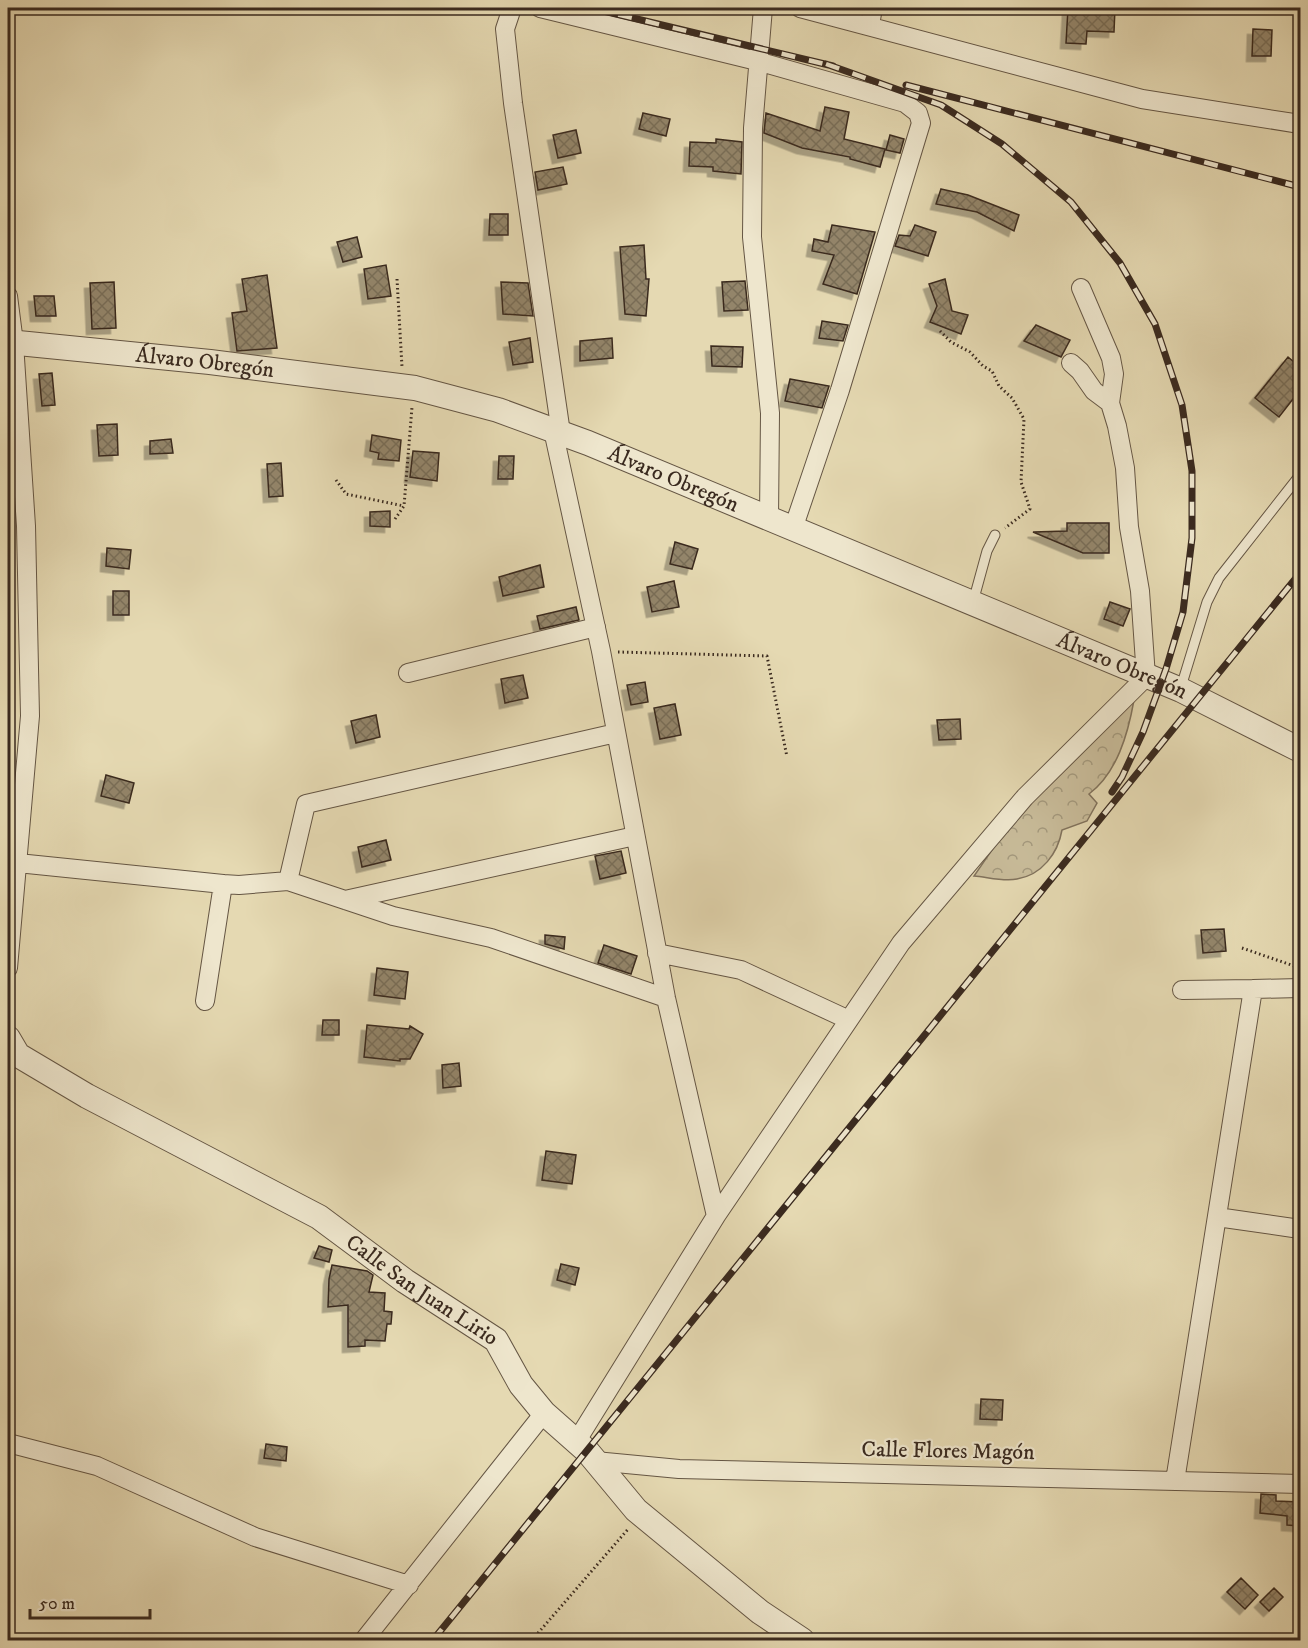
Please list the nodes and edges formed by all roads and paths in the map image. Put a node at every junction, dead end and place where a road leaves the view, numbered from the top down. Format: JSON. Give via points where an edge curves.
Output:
{"nodes":[{"id":1,"x":512,"y":8,"type":"edge"},
{"id":2,"x":540,"y":8,"type":"edge"},
{"id":3,"x":763,"y":8,"type":"edge"},
{"id":4,"x":800,"y":8,"type":"edge"},
{"id":5,"x":871,"y":16,"type":"edge"},
{"id":6,"x":758,"y":61,"type":"junction"},
{"id":7,"x":1300,"y":124,"type":"edge"},
{"id":8,"x":398,"y":279,"type":"dead end"},
{"id":9,"x":1081,"y":288,"type":"dead end"},
{"id":10,"x":8,"y":296,"type":"edge"},
{"id":11,"x":940,"y":331,"type":"dead end"},
{"id":12,"x":11,"y":343,"type":"edge"},
{"id":13,"x":1071,"y":363,"type":"dead end"},
{"id":14,"x":409,"y":388,"type":"junction"},
{"id":15,"x":1110,"y":403,"type":"junction"},
{"id":16,"x":557,"y":432,"type":"junction"},
{"id":17,"x":1300,"y":475,"type":"edge"},
{"id":18,"x":336,"y":480,"type":"dead end"},
{"id":19,"x":404,"y":506,"type":"junction"},
{"id":20,"x":395,"y":519,"type":"dead end"},
{"id":21,"x":769,"y":519,"type":"junction"},
{"id":22,"x":793,"y":529,"type":"junction"},
{"id":23,"x":995,"y":535,"type":"joint"},
{"id":24,"x":972,"y":604,"type":"junction"},
{"id":25,"x":596,"y":627,"type":"junction"},
{"id":26,"x":601,"y":651,"type":"junction"},
{"id":27,"x":408,"y":673,"type":"dead end"},
{"id":28,"x":1146,"y":677,"type":"junction"},
{"id":29,"x":1180,"y":690,"type":"junction"},
{"id":30,"x":616,"y":733,"type":"junction"},
{"id":31,"x":1300,"y":750,"type":"edge"},
{"id":32,"x":787,"y":758,"type":"dead end"},
{"id":33,"x":635,"y":836,"type":"junction"},
{"id":34,"x":13,"y":862,"type":"edge"},
{"id":35,"x":288,"y":880,"type":"junction"},
{"id":36,"x":222,"y":884,"type":"junction"},
{"id":37,"x":345,"y":900,"type":"junction"},
{"id":38,"x":1242,"y":948,"type":"dead end"},
{"id":39,"x":657,"y":953,"type":"junction"},
{"id":40,"x":8,"y":968,"type":"edge"},
{"id":41,"x":1300,"y":968,"type":"edge"},
{"id":42,"x":1300,"y":988,"type":"edge"},
{"id":43,"x":1253,"y":989,"type":"junction"},
{"id":44,"x":1182,"y":990,"type":"dead end"},
{"id":45,"x":666,"y":998,"type":"junction"},
{"id":46,"x":205,"y":1001,"type":"dead end"},
{"id":47,"x":849,"y":1020,"type":"junction"},
{"id":48,"x":8,"y":1038,"type":"edge"},
{"id":49,"x":716,"y":1216,"type":"junction"},
{"id":50,"x":1217,"y":1217,"type":"junction"},
{"id":51,"x":1300,"y":1229,"type":"edge"},
{"id":52,"x":544,"y":1413,"type":"junction"},
{"id":53,"x":576,"y":1442,"type":"junction"},
{"id":54,"x":8,"y":1443,"type":"edge"},
{"id":55,"x":595,"y":1461,"type":"junction"},
{"id":56,"x":1175,"y":1481,"type":"junction"},
{"id":57,"x":1300,"y":1484,"type":"edge"},
{"id":58,"x":641,"y":1514,"type":"junction"},
{"id":59,"x":409,"y":1585,"type":"junction"},
{"id":60,"x":364,"y":1641,"type":"edge"},
{"id":61,"x":532,"y":1641,"type":"edge"},
{"id":62,"x":802,"y":1641,"type":"edge"}],
"edges":[{"from":1,"to":16,"type":"street","via":[[506,29],[513,103]]},
{"from":2,"to":6,"type":"street"},
{"from":3,"to":6,"type":"street"},
{"from":4,"to":5,"type":"street"},
{"from":5,"to":7,"type":"street","via":[[1142,99]]},
{"from":6,"to":21,"type":"street","via":[[752,237],[770,413]]},
{"from":6,"to":22,"type":"street","via":[[904,103],[918,113],[921,123],[840,390]]},
{"from":8,"to":14,"type":"path"},
{"from":9,"to":15,"type":"street","via":[[1111,358],[1114,374]]},
{"from":10,"to":12,"type":"street"},
{"from":11,"to":23,"type":"path","via":[[992,371],[1024,419],[1021,482],[1030,509]]},
{"from":12,"to":14,"type":"street","name":"Álvaro Obregón","via":[[210,362]]},
{"from":12,"to":34,"type":"street","via":[[26,526],[30,716]]},
{"from":13,"to":15,"type":"street","via":[[1094,391]]},
{"from":14,"to":16,"type":"street","name":"Álvaro Obregón","via":[[498,410]]},
{"from":14,"to":19,"type":"path"},
{"from":15,"to":28,"type":"street","via":[[1125,468]]},
{"from":16,"to":21,"type":"street","name":"Álvaro Obregón"},
{"from":16,"to":25,"type":"street"},
{"from":17,"to":29,"type":"lane","via":[[1219,578],[1206,602]]},
{"from":18,"to":19,"type":"path","via":[[346,494]]},
{"from":19,"to":20,"type":"path"},
{"from":21,"to":22,"type":"street","name":"Álvaro Obregón"},
{"from":22,"to":24,"type":"street","name":"Álvaro Obregón"},
{"from":23,"to":24,"type":"lane"},
{"from":24,"to":28,"type":"street","name":"Álvaro Obregón"},
{"from":25,"to":26,"type":"street"},
{"from":25,"to":27,"type":"street"},
{"from":26,"to":30,"type":"street"},
{"from":26,"to":32,"type":"path","via":[[767,656]]},
{"from":28,"to":29,"type":"street","name":"Álvaro Obregón"},
{"from":28,"to":47,"type":"street","via":[[1025,797],[901,943]]},
{"from":29,"to":31,"type":"street","name":"Álvaro Obregón"},
{"from":30,"to":33,"type":"street"},
{"from":30,"to":35,"type":"street","via":[[306,804]]},
{"from":33,"to":37,"type":"street"},
{"from":33,"to":39,"type":"street"},
{"from":34,"to":36,"type":"street"},
{"from":34,"to":40,"type":"street"},
{"from":35,"to":36,"type":"street"},
{"from":35,"to":37,"type":"street"},
{"from":36,"to":46,"type":"street"},
{"from":37,"to":45,"type":"street","via":[[393,916],[491,938]]},
{"from":38,"to":41,"type":"path"},
{"from":39,"to":45,"type":"street"},
{"from":39,"to":47,"type":"street","via":[[741,970]]},
{"from":42,"to":43,"type":"street"},
{"from":43,"to":44,"type":"street"},
{"from":43,"to":50,"type":"street"},
{"from":45,"to":49,"type":"street"},
{"from":47,"to":49,"type":"street"},
{"from":48,"to":52,"type":"street","name":"Calle San Juan Lirio","via":[[18,1055],[87,1096],[319,1217],[405,1281],[496,1340],[521,1385]]},
{"from":49,"to":53,"type":"street"},
{"from":50,"to":51,"type":"street"},
{"from":50,"to":56,"type":"street"},
{"from":52,"to":53,"type":"street","name":"Calle San Juan Lirio"},
{"from":52,"to":59,"type":"street"},
{"from":53,"to":55,"type":"street","name":"Calle San Juan Lirio"},
{"from":54,"to":59,"type":"street","via":[[97,1466],[255,1537]]},
{"from":55,"to":56,"type":"street","name":"Calle Flores Magón","via":[[679,1469]]},
{"from":55,"to":58,"type":"street","name":"Calle San Juan Lirio"},
{"from":56,"to":57,"type":"street","name":"Calle Flores Magón"},
{"from":58,"to":61,"type":"path"},
{"from":58,"to":62,"type":"street","name":"Calle San Juan Lirio","via":[[760,1612]]},
{"from":59,"to":60,"type":"street"}]}
